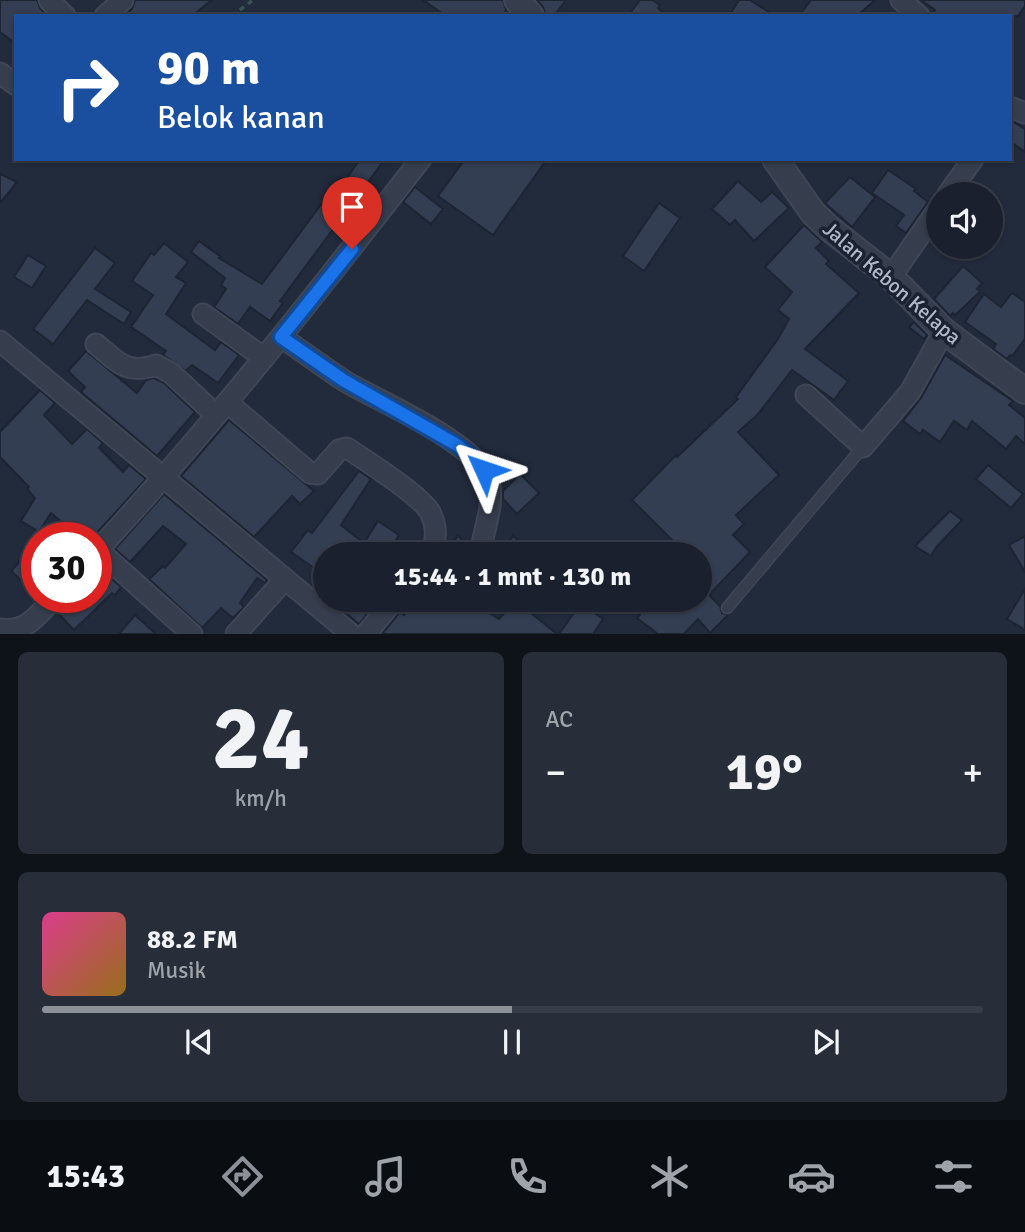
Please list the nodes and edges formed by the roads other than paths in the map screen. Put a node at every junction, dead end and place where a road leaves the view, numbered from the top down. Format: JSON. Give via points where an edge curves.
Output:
{"nodes":[{"id":1,"x":48,"y":0,"type":"edge"},
{"id":2,"x":123,"y":0,"type":"edge"},
{"id":3,"x":901,"y":0,"type":"edge"},
{"id":4,"x":63,"y":14,"type":"edge"},
{"id":5,"x":107,"y":14,"type":"edge"},
{"id":6,"x":917,"y":14,"type":"edge"},
{"id":7,"x":419,"y":161,"type":"edge"},
{"id":8,"x":776,"y":161,"type":"edge"},
{"id":9,"x":972,"y":161,"type":"edge"},
{"id":10,"x":957,"y":182,"type":"edge"},
{"id":11,"x":926,"y":226,"type":"edge"},
{"id":12,"x":891,"y":277,"type":"junction"},
{"id":13,"x":202,"y":314,"type":"dead end"},
{"id":14,"x":944,"y":331,"type":"junction"},
{"id":15,"x":281,"y":337,"type":"junction"},
{"id":16,"x":0,"y":341,"type":"edge"},
{"id":17,"x":96,"y":344,"type":"dead end"},
{"id":18,"x":264,"y":358,"type":"junction"},
{"id":19,"x":1025,"y":391,"type":"edge"},
{"id":20,"x":806,"y":395,"type":"dead end"},
{"id":21,"x":222,"y":408,"type":"junction"},
{"id":22,"x":863,"y":447,"type":"junction"},
{"id":23,"x":164,"y":478,"type":"junction"},
{"id":24,"x":112,"y":535,"type":"edge"},
{"id":25,"x":434,"y":542,"type":"edge"},
{"id":26,"x":483,"y":542,"type":"edge"},
{"id":27,"x":112,"y":564,"type":"edge"},
{"id":28,"x":285,"y":579,"type":"junction"},
{"id":29,"x":727,"y":608,"type":"dead end"},
{"id":30,"x":384,"y":612,"type":"edge"},
{"id":31,"x":40,"y":613,"type":"edge"},
{"id":32,"x":0,"y":629,"type":"edge"},
{"id":33,"x":192,"y":634,"type":"edge"},
{"id":34,"x":236,"y":634,"type":"edge"},
{"id":35,"x":351,"y":634,"type":"edge"},
{"id":36,"x":366,"y":634,"type":"edge"}],
"edges":[{"from":1,"to":4,"type":"street"},
{"from":2,"to":5,"type":"street"},
{"from":3,"to":6,"type":"street"},
{"from":7,"to":15,"type":"street"},
{"from":8,"to":12,"type":"street","name":"Jalan Kebon Kelapa","via":[[813,213]]},
{"from":9,"to":10,"type":"street"},
{"from":11,"to":12,"type":"street"},
{"from":12,"to":14,"type":"street","name":"Jalan Kebon Kelapa"},
{"from":13,"to":18,"type":"street"},
{"from":14,"to":19,"type":"street","name":"Jalan Kebon Kelapa"},
{"from":14,"to":22,"type":"street","via":[[910,392]]},
{"from":15,"to":18,"type":"street"},
{"from":15,"to":26,"type":"street","via":[[343,380],[473,457],[490,483]]},
{"from":16,"to":23,"type":"street"},
{"from":17,"to":21,"type":"street","via":[[125,368],[142,370],[156,365],[172,373]]},
{"from":18,"to":21,"type":"street"},
{"from":20,"to":22,"type":"street"},
{"from":21,"to":23,"type":"street"},
{"from":21,"to":25,"type":"street","via":[[310,473],[318,474],[342,448],[351,451],[426,507],[436,535]]},
{"from":22,"to":29,"type":"lane"},
{"from":23,"to":24,"type":"street"},
{"from":23,"to":28,"type":"street"},
{"from":27,"to":33,"type":"street"},
{"from":28,"to":34,"type":"street"},
{"from":28,"to":35,"type":"street"},
{"from":30,"to":36,"type":"street"},
{"from":31,"to":32,"type":"street","via":[[18,629]]}]}
